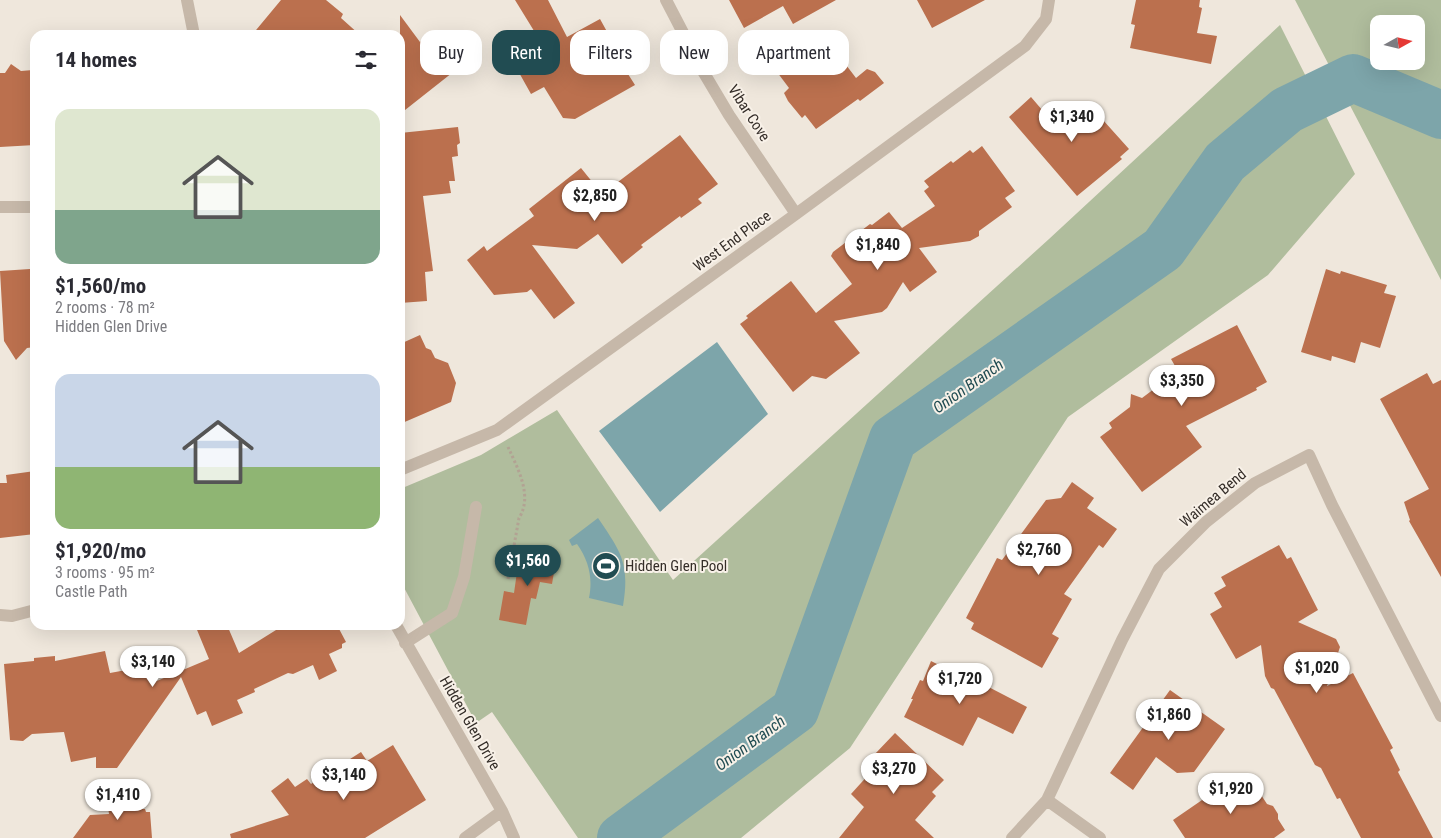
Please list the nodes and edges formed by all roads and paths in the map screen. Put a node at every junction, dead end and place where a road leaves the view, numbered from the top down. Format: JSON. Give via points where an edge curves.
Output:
{"nodes":[{"id":1,"x":187,"y":0,"type":"edge"},
{"id":2,"x":666,"y":0,"type":"edge"},
{"id":3,"x":1049,"y":0,"type":"edge"},
{"id":4,"x":193,"y":30,"type":"edge"},
{"id":5,"x":30,"y":207,"type":"edge"},
{"id":6,"x":0,"y":208,"type":"edge"},
{"id":7,"x":796,"y":214,"type":"junction"},
{"id":8,"x":508,"y":447,"type":"dead end"},
{"id":9,"x":405,"y":468,"type":"edge"},
{"id":10,"x":476,"y":507,"type":"dead end"},
{"id":11,"x":508,"y":579,"type":"dead end"},
{"id":12,"x":30,"y":611,"type":"edge"},
{"id":13,"x":0,"y":615,"type":"edge"},
{"id":14,"x":398,"y":630,"type":"edge"},
{"id":15,"x":405,"y":643,"type":"junction"},
{"id":16,"x":1441,"y":716,"type":"edge"},
{"id":17,"x":1047,"y":800,"type":"junction"},
{"id":18,"x":502,"y":812,"type":"junction"},
{"id":19,"x":465,"y":838,"type":"edge"},
{"id":20,"x":514,"y":838,"type":"edge"},
{"id":21,"x":1012,"y":838,"type":"edge"},
{"id":22,"x":1100,"y":838,"type":"edge"}],
"edges":[{"from":1,"to":4,"type":"street"},
{"from":2,"to":7,"type":"street","name":"Vibar Cove","via":[[724,107]]},
{"from":3,"to":7,"type":"street","name":"West End Place","via":[[1046,19],[1025,46]]},
{"from":5,"to":6,"type":"street"},
{"from":7,"to":9,"type":"street","name":"West End Place","via":[[497,430]]},
{"from":8,"to":11,"type":"path","via":[[525,496]]},
{"from":10,"to":15,"type":"street","via":[[464,577],[452,613]]},
{"from":12,"to":13,"type":"street"},
{"from":14,"to":15,"type":"street","name":"Hidden Glen Drive"},
{"from":15,"to":18,"type":"street","name":"Hidden Glen Drive"},
{"from":16,"to":17,"type":"street","name":"Waimea Bend","via":[[1309,455],[1255,483],[1206,522],[1160,569],[1122,640]]},
{"from":17,"to":21,"type":"street","name":"Waimea Bend"},
{"from":17,"to":22,"type":"street"},
{"from":18,"to":19,"type":"street"},
{"from":18,"to":20,"type":"street","name":"Hidden Glen Drive"}]}
